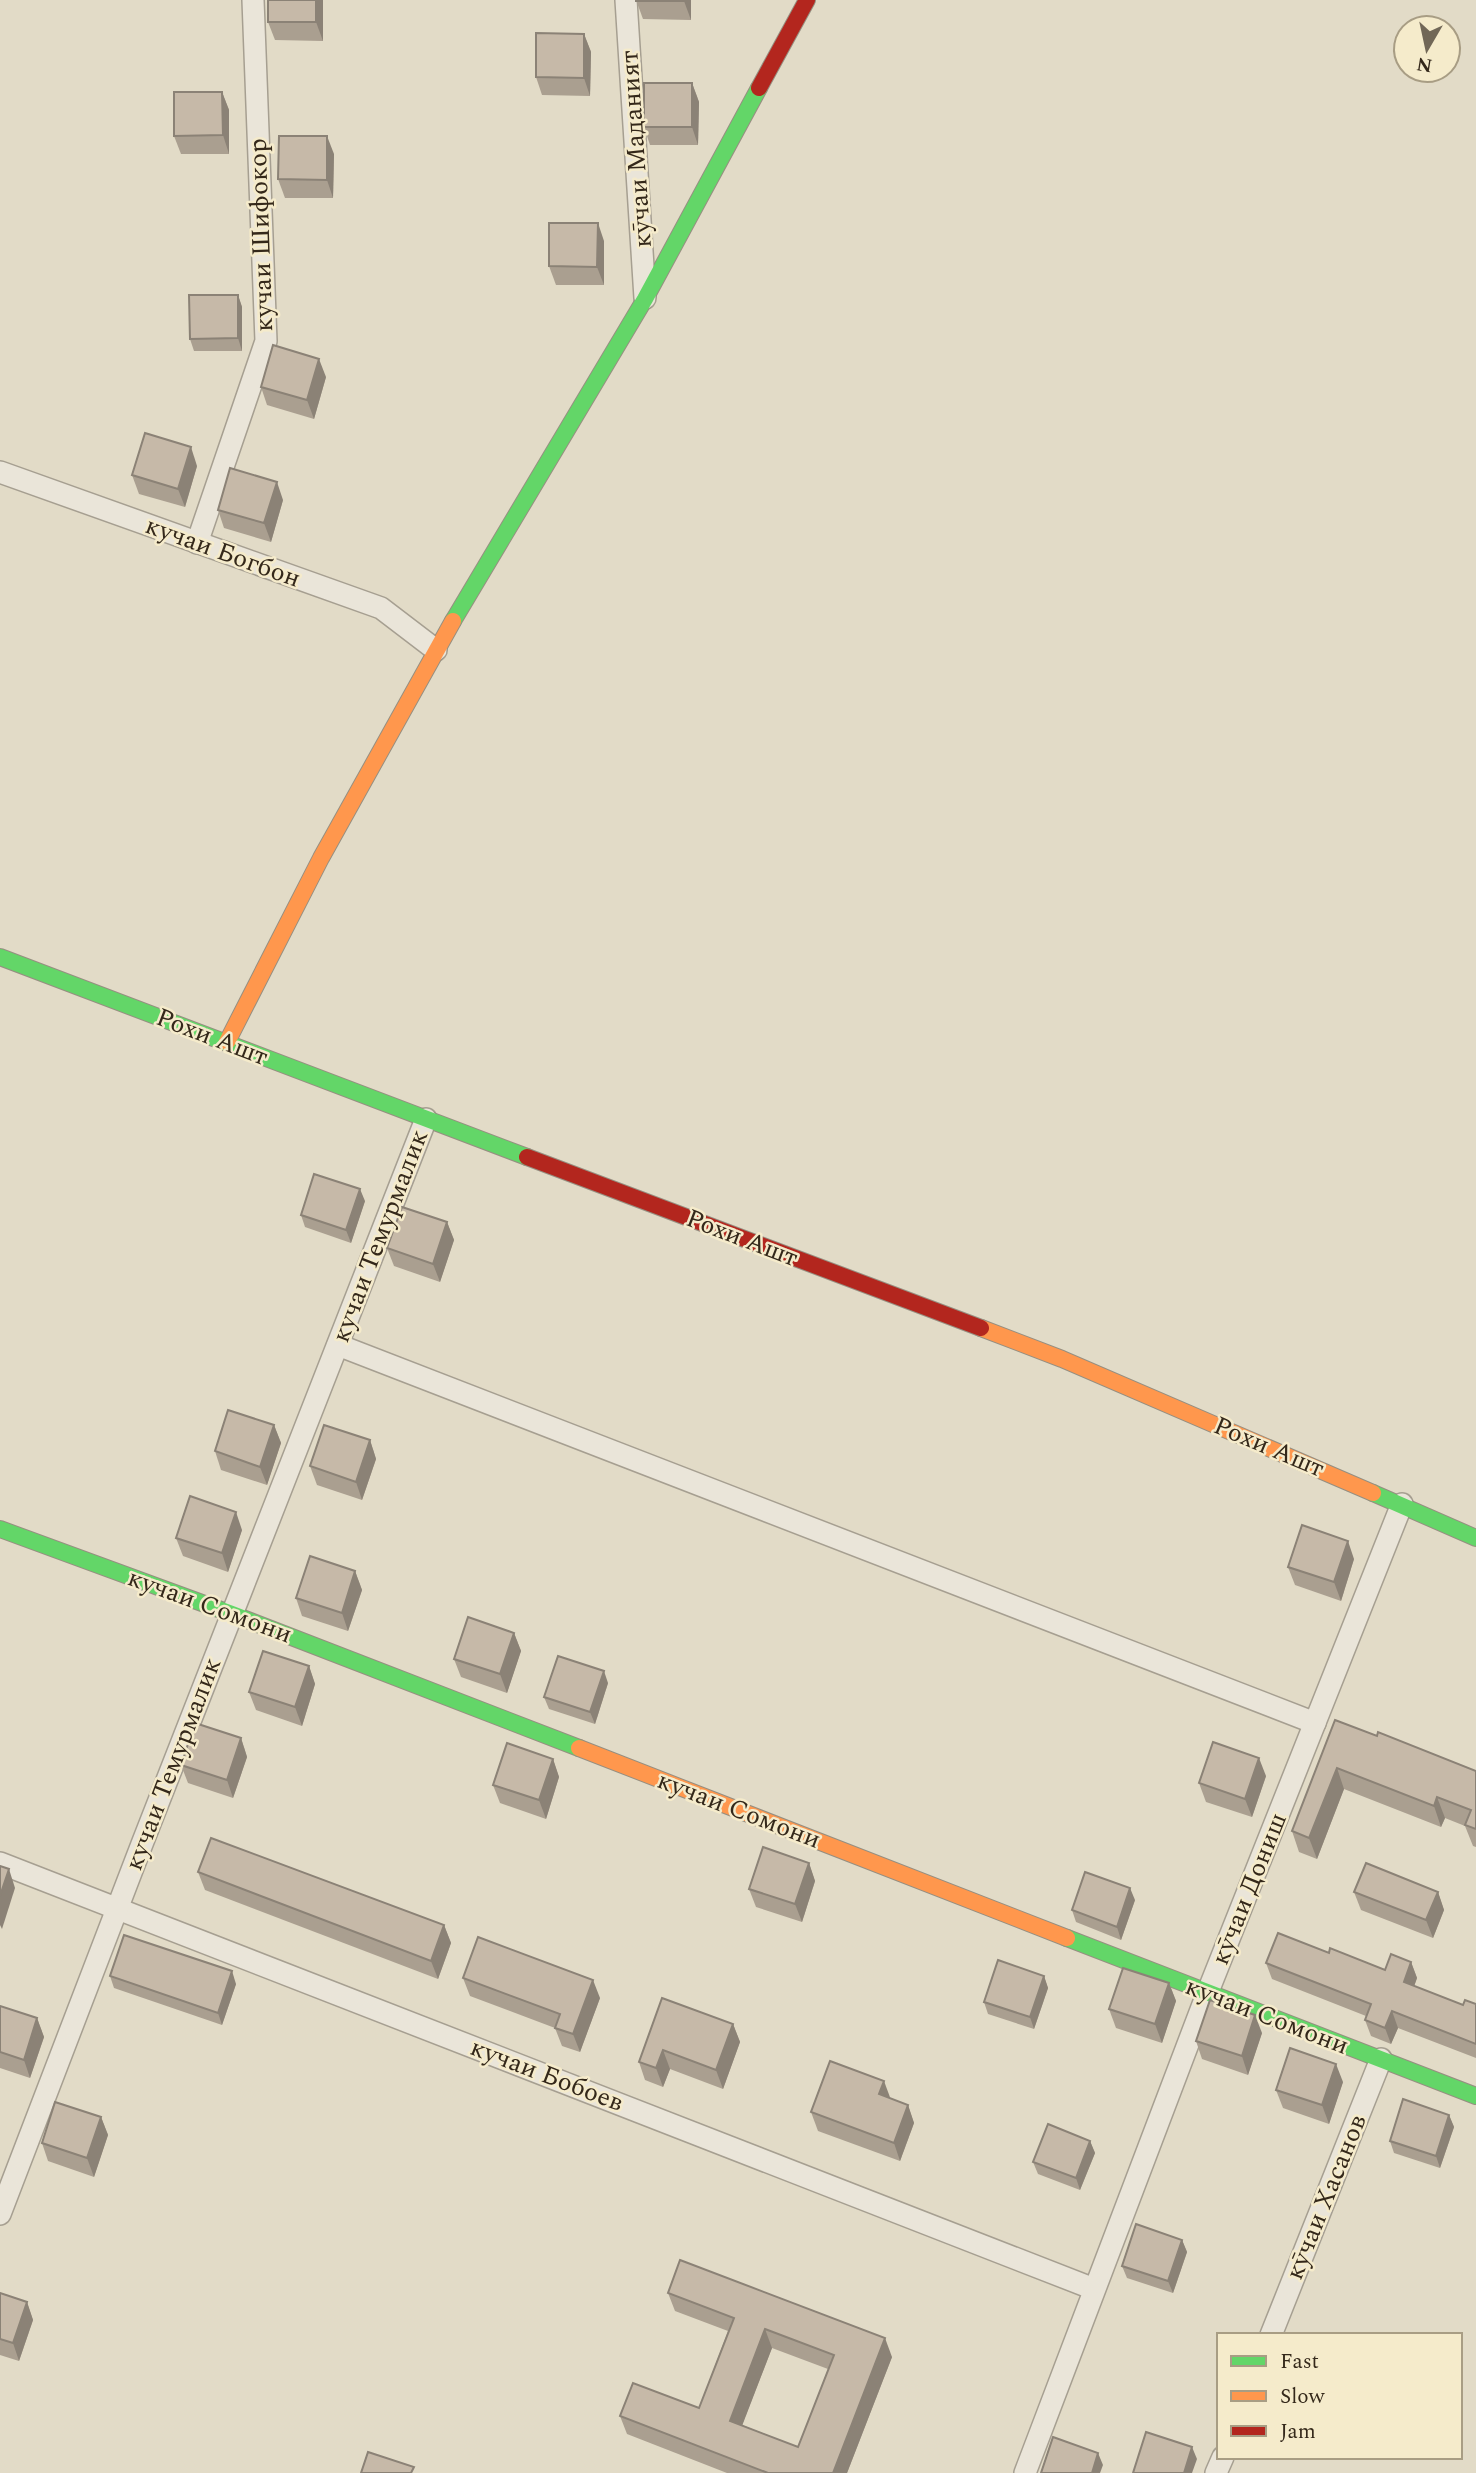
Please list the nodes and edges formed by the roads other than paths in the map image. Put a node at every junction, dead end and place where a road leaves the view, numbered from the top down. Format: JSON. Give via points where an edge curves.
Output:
{"nodes":[{"id":1,"x":253,"y":0,"type":"edge"},
{"id":2,"x":626,"y":0,"type":"edge"},
{"id":3,"x":807,"y":0,"type":"edge"},
{"id":4,"x":645,"y":299,"type":"junction"},
{"id":5,"x":0,"y":472,"type":"edge"},
{"id":6,"x":197,"y":542,"type":"junction"},
{"id":7,"x":436,"y":650,"type":"junction"},
{"id":8,"x":0,"y":957,"type":"edge"},
{"id":9,"x":227,"y":1042,"type":"junction"},
{"id":10,"x":426,"y":1119,"type":"junction"},
{"id":11,"x":338,"y":1345,"type":"junction"},
{"id":12,"x":1402,"y":1504,"type":"junction"},
{"id":13,"x":0,"y":1529,"type":"edge"},
{"id":14,"x":1476,"y":1538,"type":"edge"},
{"id":15,"x":232,"y":1614,"type":"junction"},
{"id":16,"x":1315,"y":1723,"type":"junction"},
{"id":17,"x":0,"y":1863,"type":"edge"},
{"id":18,"x":118,"y":1908,"type":"junction"},
{"id":19,"x":1208,"y":1994,"type":"junction"},
{"id":20,"x":1381,"y":2059,"type":"junction"},
{"id":21,"x":1476,"y":2096,"type":"edge"},
{"id":22,"x":0,"y":2214,"type":"edge"},
{"id":23,"x":1094,"y":2289,"type":"junction"},
{"id":24,"x":1272,"y":2333,"type":"edge"},
{"id":25,"x":1025,"y":2473,"type":"edge"}],
"edges":[{"from":1,"to":6,"type":"street","name":"кучаи Шифокор","via":[[266,341]]},
{"from":2,"to":4,"type":"street","name":"кӯчаи Маданият"},
{"from":3,"to":4,"type":"street"},
{"from":4,"to":7,"type":"street"},
{"from":5,"to":6,"type":"street","name":"кучаи Богбон"},
{"from":6,"to":7,"type":"street","name":"кучаи Богбон","via":[[381,608]]},
{"from":7,"to":9,"type":"street","via":[[321,858]]},
{"from":8,"to":9,"type":"street","name":"Рохи Ашт"},
{"from":9,"to":10,"type":"street","name":"Рохи Ашт"},
{"from":10,"to":11,"type":"street","name":"кучаи Темурмалик"},
{"from":10,"to":12,"type":"street","name":"Рохи Ашт","via":[[1062,1359]]},
{"from":11,"to":15,"type":"street","name":"кучаи Темурмалик"},
{"from":11,"to":16,"type":"street"},
{"from":12,"to":14,"type":"street","name":"Рохи Ашт"},
{"from":12,"to":16,"type":"street","name":"кӯчаи Дониш"},
{"from":13,"to":15,"type":"street","name":"кучаи Сомони"},
{"from":15,"to":18,"type":"street","name":"кучаи Темурмалик"},
{"from":15,"to":19,"type":"street","name":"кучаи Сомони"},
{"from":16,"to":19,"type":"street","name":"кӯчаи Дониш"},
{"from":17,"to":18,"type":"street","name":"кучаи Бобоев"},
{"from":18,"to":22,"type":"street","name":"кучаи Темурмалик"},
{"from":18,"to":23,"type":"street","name":"кучаи Бобоев"},
{"from":19,"to":20,"type":"street","name":"кучаи Сомони"},
{"from":19,"to":23,"type":"street","name":"кӯчаи Дониш"},
{"from":20,"to":21,"type":"street","name":"кучаи Сомони"},
{"from":20,"to":24,"type":"street","name":"кӯчаи Хасанов"},
{"from":23,"to":25,"type":"street","name":"кӯчаи Дониш"}]}
